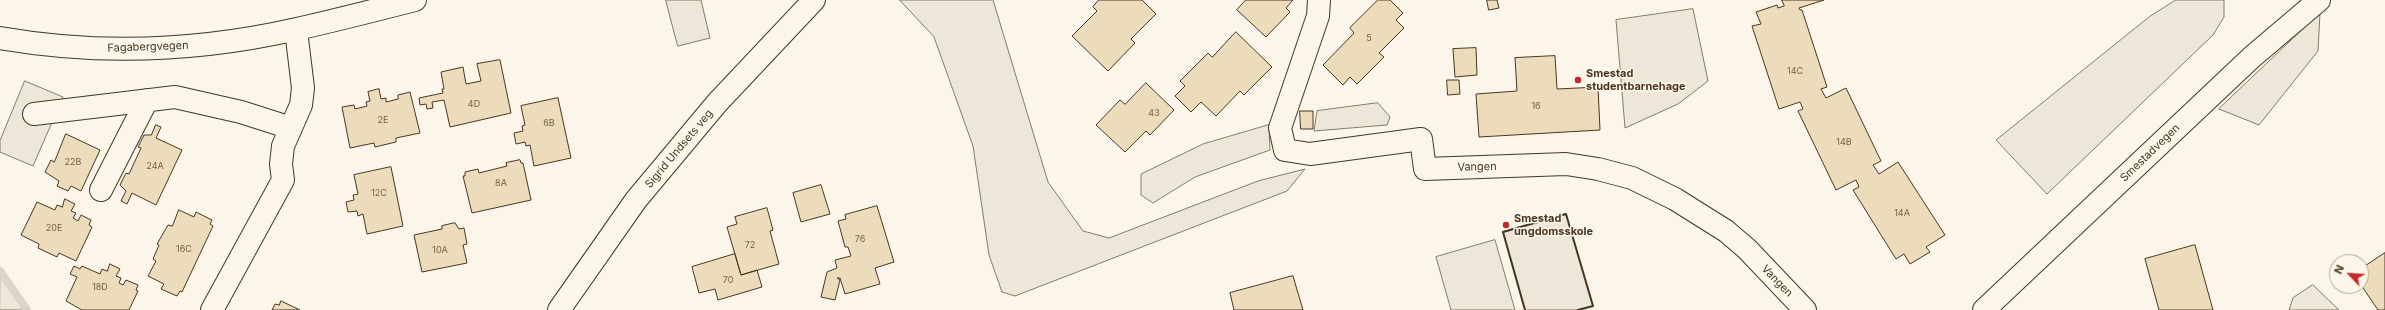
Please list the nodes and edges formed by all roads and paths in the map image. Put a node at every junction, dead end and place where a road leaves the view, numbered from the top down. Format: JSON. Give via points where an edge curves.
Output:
{"nodes":[{"id":1,"x":415,"y":0,"type":"edge"},
{"id":2,"x":814,"y":0,"type":"edge"},
{"id":3,"x":1319,"y":0,"type":"edge"},
{"id":4,"x":2320,"y":0,"type":"edge"},
{"id":5,"x":296,"y":30,"type":"junction"},
{"id":6,"x":0,"y":38,"type":"edge"},
{"id":7,"x":147,"y":100,"type":"junction"},
{"id":8,"x":34,"y":114,"type":"dead end"},
{"id":9,"x":291,"y":128,"type":"junction"},
{"id":10,"x":101,"y":190,"type":"dead end"},
{"id":11,"x":212,"y":310,"type":"edge"},
{"id":12,"x":559,"y":310,"type":"edge"},
{"id":13,"x":1805,"y":310,"type":"edge"},
{"id":14,"x":1984,"y":310,"type":"edge"}],
"edges":[{"from":1,"to":5,"type":"street","name":"Fagabergvegen"},
{"from":2,"to":12,"type":"street","name":"Sigrid Undsets veg","via":[[717,103],[641,194]]},
{"from":3,"to":13,"type":"street","name":"Vangen","via":[[1318,16],[1280,128],[1285,150],[1310,154],[1421,139],[1425,169],[1566,164],[1632,178],[1675,198],[1726,231]]},
{"from":4,"to":14,"type":"street","name":"Smestadvegen","via":[[2252,57]]},
{"from":5,"to":6,"type":"street","name":"Fagabergvegen","via":[[209,44],[155,48],[79,49]]},
{"from":5,"to":9,"type":"street","via":[[303,88],[301,105]]},
{"from":7,"to":8,"type":"street"},
{"from":7,"to":9,"type":"street","via":[[175,97],[241,112]]},
{"from":7,"to":10,"type":"street"},
{"from":9,"to":11,"type":"street","via":[[283,146],[283,180]]}]}
